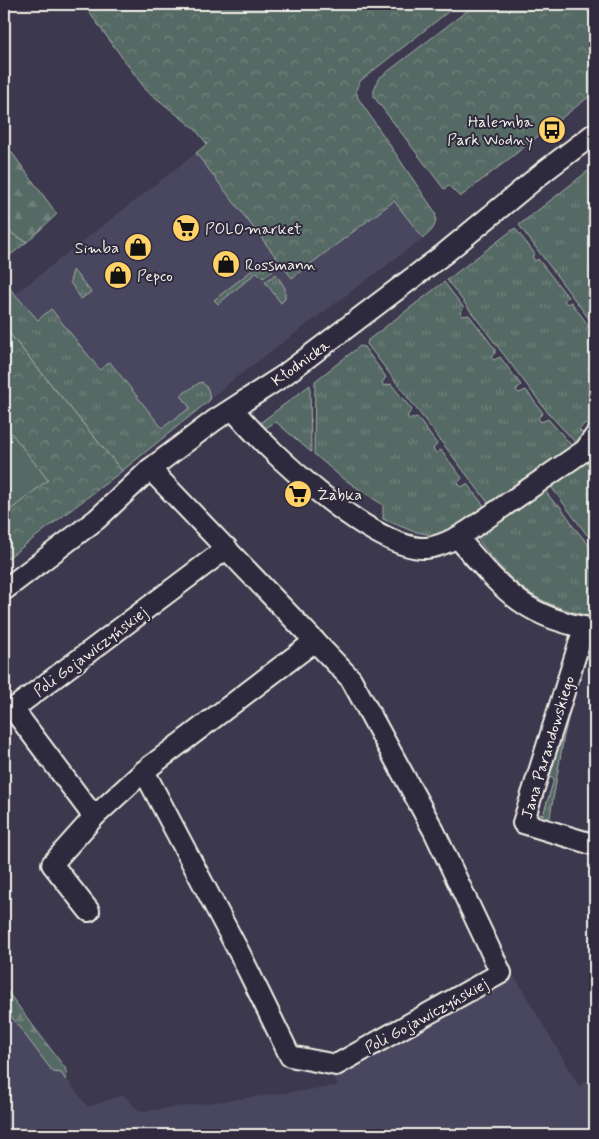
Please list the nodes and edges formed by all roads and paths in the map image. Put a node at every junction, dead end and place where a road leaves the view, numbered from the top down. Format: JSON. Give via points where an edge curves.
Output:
{"nodes":[{"id":1,"x":595,"y":133,"type":"edge"},
{"id":2,"x":234,"y":409,"type":"junction"},
{"id":3,"x":595,"y":436,"type":"edge"},
{"id":4,"x":150,"y":469,"type":"junction"},
{"id":5,"x":458,"y":538,"type":"junction"},
{"id":6,"x":227,"y":548,"type":"junction"},
{"id":7,"x":4,"y":590,"type":"edge"},
{"id":8,"x":590,"y":629,"type":"edge"},
{"id":9,"x":315,"y":641,"type":"junction"},
{"id":10,"x":144,"y":771,"type":"junction"},
{"id":11,"x":94,"y":816,"type":"junction"},
{"id":12,"x":595,"y":845,"type":"edge"},
{"id":13,"x":89,"y":911,"type":"dead end"}],
"edges":[{"from":1,"to":2,"type":"street","name":"Kłodnicka","via":[[444,254]]},
{"from":2,"to":4,"type":"street","name":"Kłodnicka"},
{"from":2,"to":5,"type":"street","via":[[263,444],[329,503],[393,540],[426,548]]},
{"from":3,"to":5,"type":"street","via":[[585,450]]},
{"from":4,"to":6,"type":"street","name":"Poli Gojawiczyńskiej"},
{"from":4,"to":7,"type":"street","name":"Kłodnicka","via":[[97,519]]},
{"from":5,"to":8,"type":"street","via":[[517,601],[552,620]]},
{"from":6,"to":9,"type":"street","name":"Poli Gojawiczyńskiej"},
{"from":6,"to":11,"type":"street","name":"Poli Gojawiczyńskiej","via":[[13,710]]},
{"from":8,"to":12,"type":"street","name":"Jana Parandowskiego","via":[[523,823]]},
{"from":9,"to":10,"type":"street"},
{"from":9,"to":10,"type":"street","name":"Poli Gojawiczyńskiej","via":[[351,679],[434,831],[501,973],[336,1065],[290,1056]]},
{"from":10,"to":11,"type":"street"},
{"from":11,"to":13,"type":"street","via":[[52,864]]}]}
